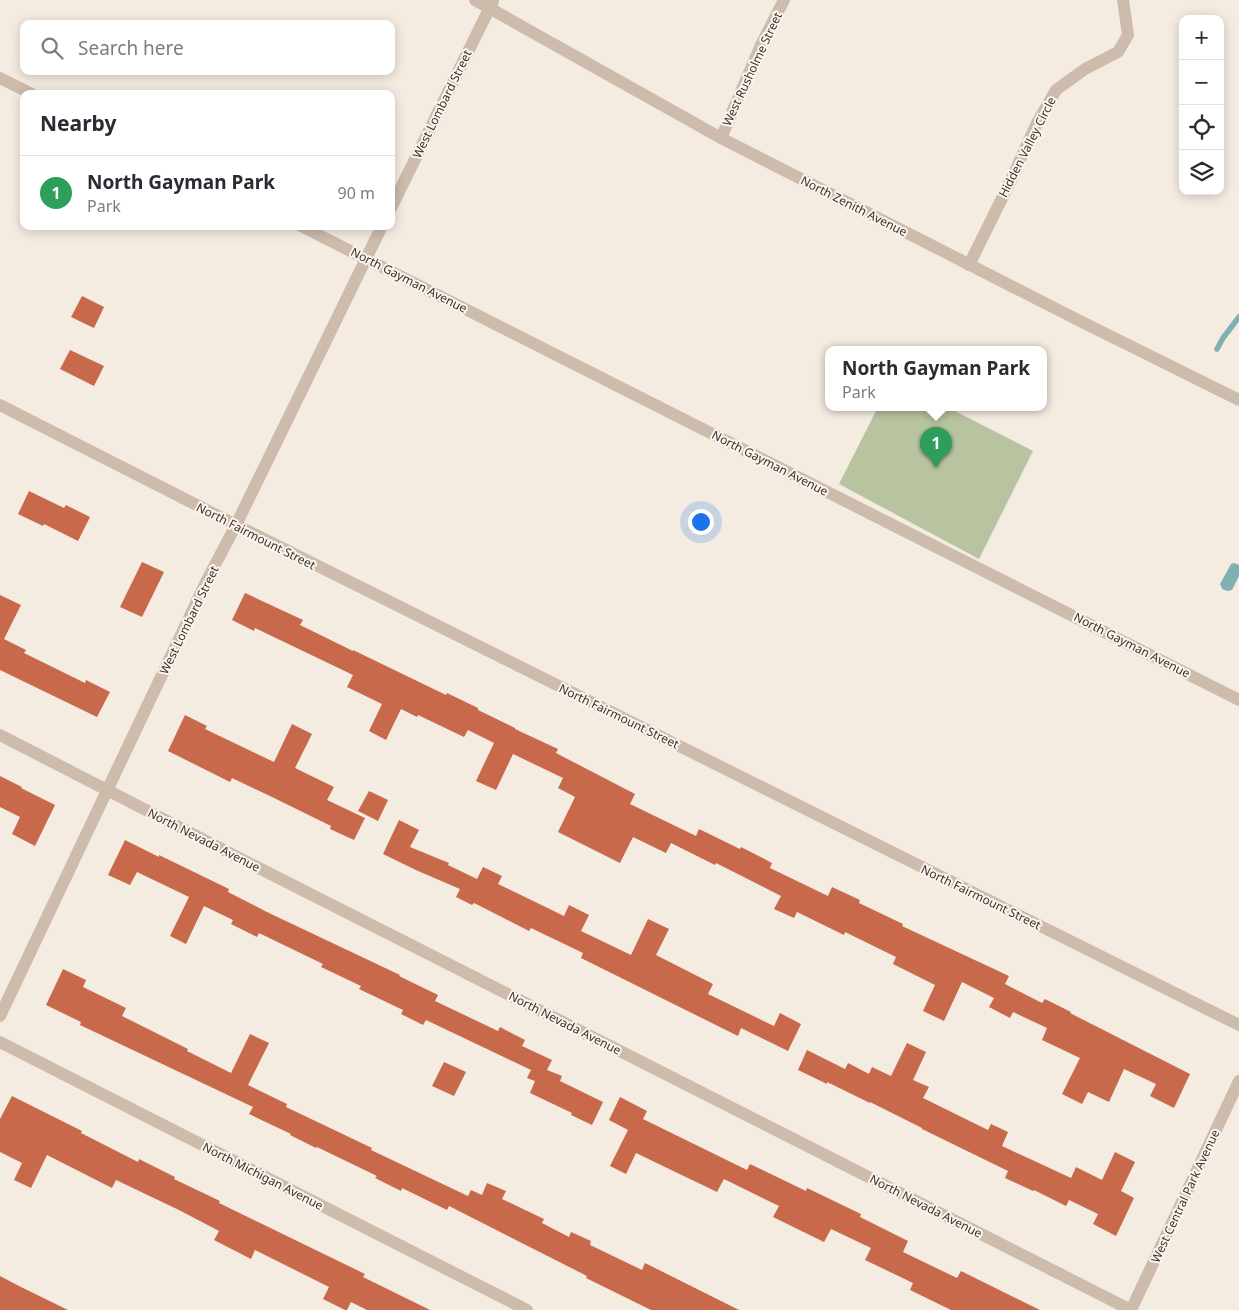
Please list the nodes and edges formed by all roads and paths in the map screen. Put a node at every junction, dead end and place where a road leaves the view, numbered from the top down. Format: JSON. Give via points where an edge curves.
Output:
{"nodes":[{"id":1,"x":475,"y":0,"type":"edge"},
{"id":2,"x":784,"y":0,"type":"edge"},
{"id":3,"x":1123,"y":0,"type":"edge"},
{"id":4,"x":492,"y":4,"type":"edge"},
{"id":5,"x":0,"y":78,"type":"edge"},
{"id":6,"x":24,"y":90,"type":"edge"},
{"id":7,"x":721,"y":138,"type":"junction"},
{"id":8,"x":395,"y":200,"type":"edge"},
{"id":9,"x":309,"y":230,"type":"edge"},
{"id":10,"x":380,"y":230,"type":"edge"},
{"id":11,"x":366,"y":258,"type":"junction"},
{"id":12,"x":969,"y":264,"type":"junction"},
{"id":13,"x":1239,"y":400,"type":"edge"},
{"id":14,"x":0,"y":405,"type":"edge"},
{"id":15,"x":236,"y":526,"type":"junction"},
{"id":16,"x":1239,"y":700,"type":"edge"},
{"id":17,"x":0,"y":735,"type":"edge"},
{"id":18,"x":107,"y":790,"type":"junction"},
{"id":19,"x":0,"y":1016,"type":"edge"},
{"id":20,"x":1239,"y":1025,"type":"edge"},
{"id":21,"x":0,"y":1042,"type":"edge"},
{"id":22,"x":1239,"y":1081,"type":"edge"},
{"id":23,"x":526,"y":1310,"type":"edge"},
{"id":24,"x":1130,"y":1310,"type":"edge"}],
"edges":[{"from":1,"to":4,"type":"street","name":"North Zenith Avenue"},
{"from":2,"to":7,"type":"street","name":"West Rusholme Street"},
{"from":3,"to":12,"type":"street","name":"Hidden Valley Circle","via":[[1128,35],[1118,52],[1084,69],[1056,90]]},
{"from":4,"to":7,"type":"street","name":"North Zenith Avenue"},
{"from":4,"to":8,"type":"street","name":"West Lombard Street"},
{"from":5,"to":6,"type":"street"},
{"from":7,"to":12,"type":"street","name":"North Zenith Avenue"},
{"from":9,"to":11,"type":"street","name":"North Gayman Avenue"},
{"from":10,"to":11,"type":"street","name":"West Lombard Street"},
{"from":11,"to":15,"type":"street","name":"West Lombard Street"},
{"from":11,"to":16,"type":"street","name":"North Gayman Avenue"},
{"from":12,"to":13,"type":"street","name":"North Zenith Avenue"},
{"from":14,"to":15,"type":"street","name":"North Fairmount Street"},
{"from":15,"to":18,"type":"street","name":"West Lombard Street"},
{"from":15,"to":20,"type":"street","name":"North Fairmount Street"},
{"from":17,"to":18,"type":"street","name":"North Nevada Avenue"},
{"from":18,"to":19,"type":"street","name":"West Lombard Street"},
{"from":18,"to":24,"type":"street","name":"North Nevada Avenue"},
{"from":21,"to":23,"type":"street","name":"North Michigan Avenue"},
{"from":22,"to":24,"type":"street","name":"West Central Park Avenue"}]}
